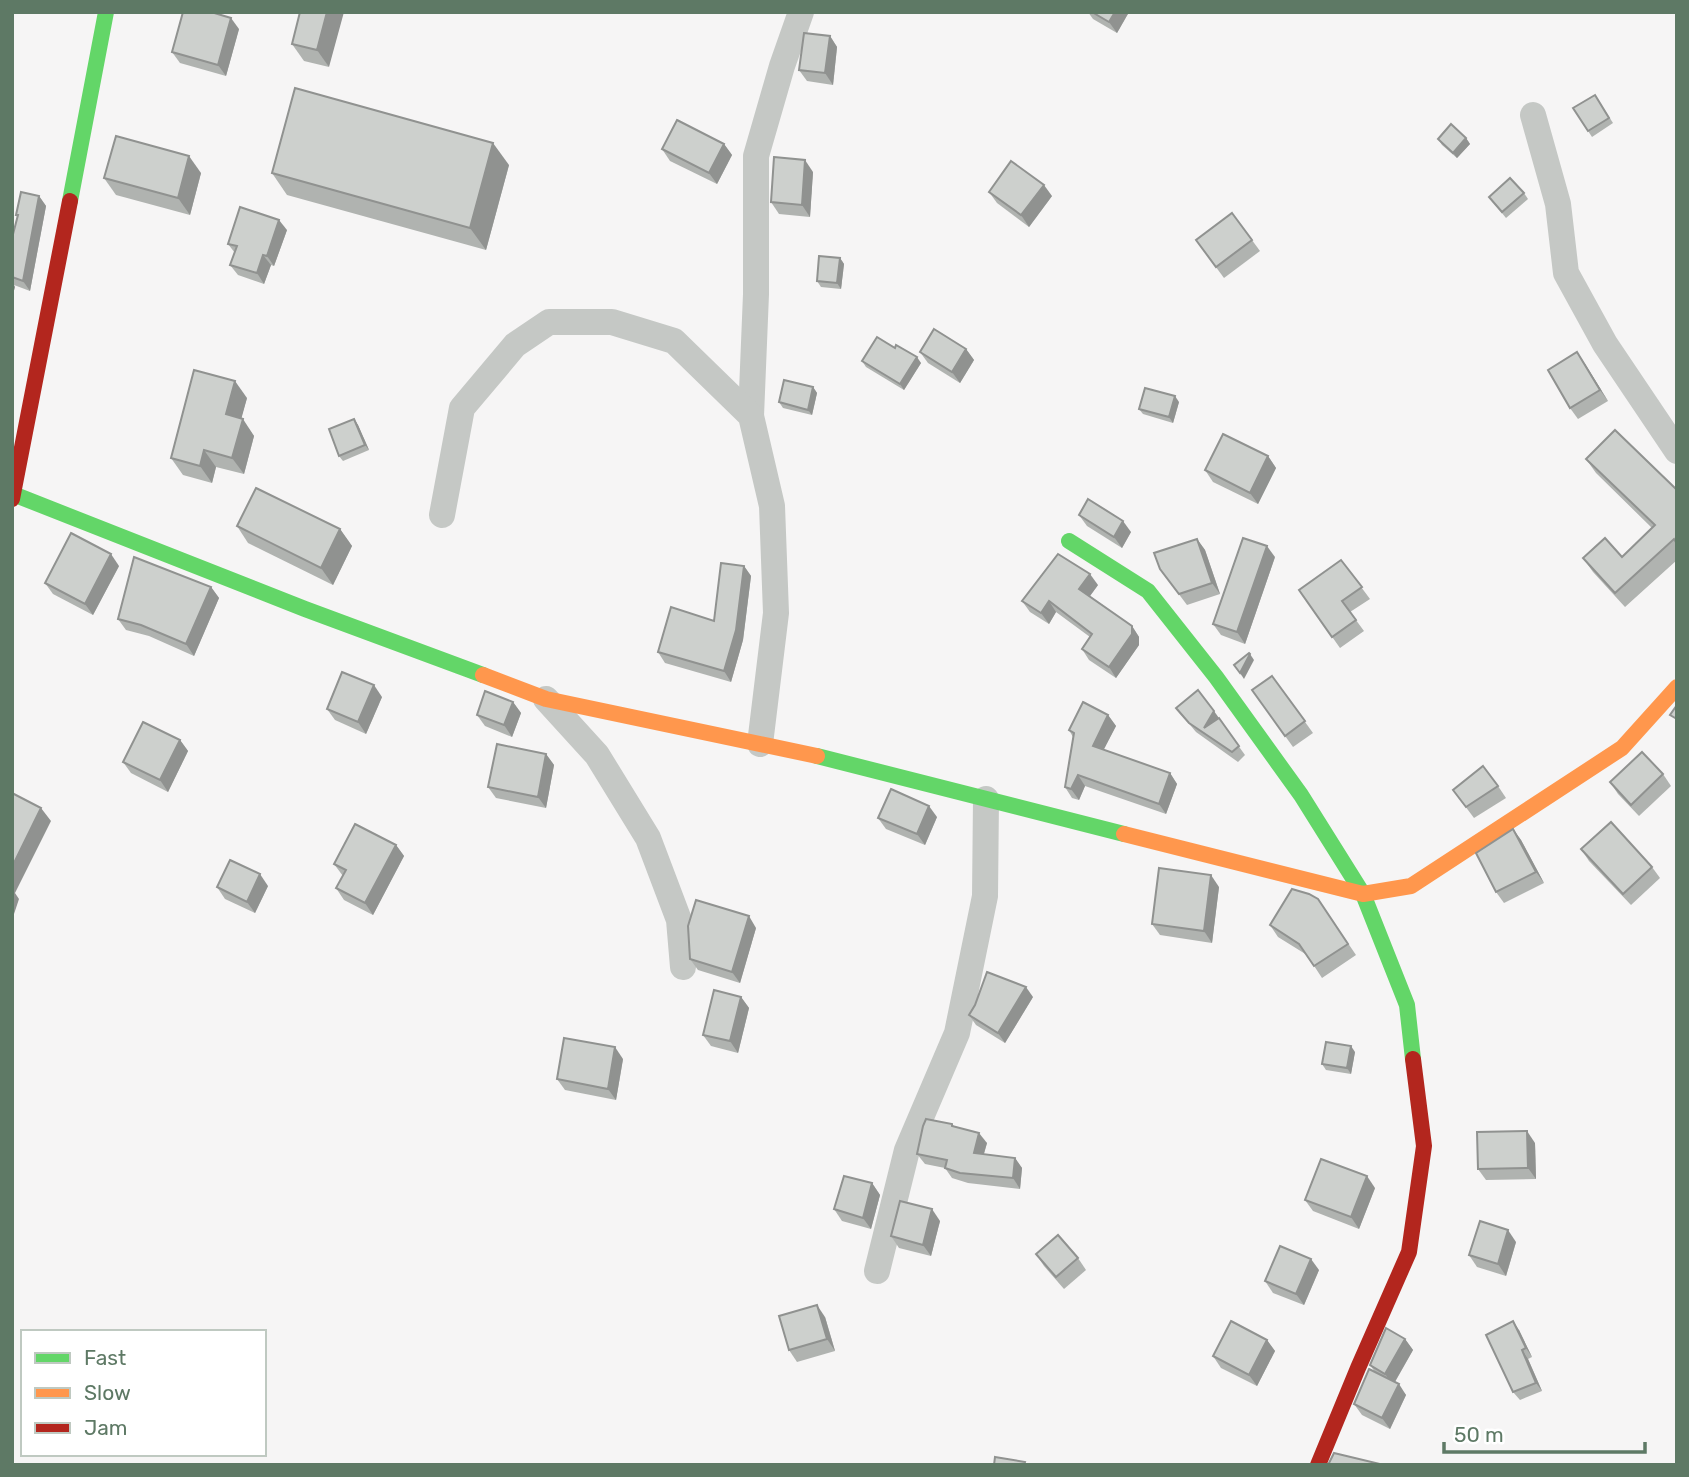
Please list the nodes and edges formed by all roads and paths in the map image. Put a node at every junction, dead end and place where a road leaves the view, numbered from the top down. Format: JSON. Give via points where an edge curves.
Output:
{"nodes":[{"id":1,"x":106,"y":12,"type":"edge"},
{"id":2,"x":802,"y":12,"type":"edge"},
{"id":3,"x":1533,"y":115,"type":"dead end"},
{"id":4,"x":751,"y":416,"type":"junction"},
{"id":5,"x":1677,"y":451,"type":"edge"},
{"id":6,"x":13,"y":497,"type":"edge"},
{"id":7,"x":442,"y":515,"type":"dead end"},
{"id":8,"x":1069,"y":541,"type":"dead end"},
{"id":9,"x":1677,"y":687,"type":"edge"},
{"id":10,"x":547,"y":699,"type":"junction"},
{"id":11,"x":760,"y":744,"type":"junction"},
{"id":12,"x":986,"y":799,"type":"junction"},
{"id":13,"x":1363,"y":894,"type":"junction"},
{"id":14,"x":683,"y":967,"type":"dead end"},
{"id":15,"x":877,"y":1271,"type":"dead end"},
{"id":16,"x":1318,"y":1465,"type":"edge"}],
"edges":[{"from":1,"to":6,"type":"street"},
{"from":2,"to":4,"type":"street","via":[[756,156],[757,294]]},
{"from":3,"to":5,"type":"street","via":[[1558,204],[1566,273],[1605,344]]},
{"from":4,"to":7,"type":"street","via":[[674,341],[612,322],[549,322],[515,345],[462,408]]},
{"from":4,"to":11,"type":"street","via":[[772,506],[776,613]]},
{"from":6,"to":10,"type":"street"},
{"from":8,"to":13,"type":"street","via":[[1148,591],[1301,795]]},
{"from":9,"to":13,"type":"street","via":[[1622,748],[1411,886]]},
{"from":10,"to":11,"type":"street"},
{"from":10,"to":14,"type":"street","via":[[597,755],[648,838],[679,920]]},
{"from":11,"to":12,"type":"street"},
{"from":12,"to":13,"type":"street"},
{"from":12,"to":15,"type":"street","via":[[985,896],[957,1033],[907,1150]]},
{"from":13,"to":16,"type":"street","via":[[1407,1005],[1424,1146],[1409,1252]]}]}
